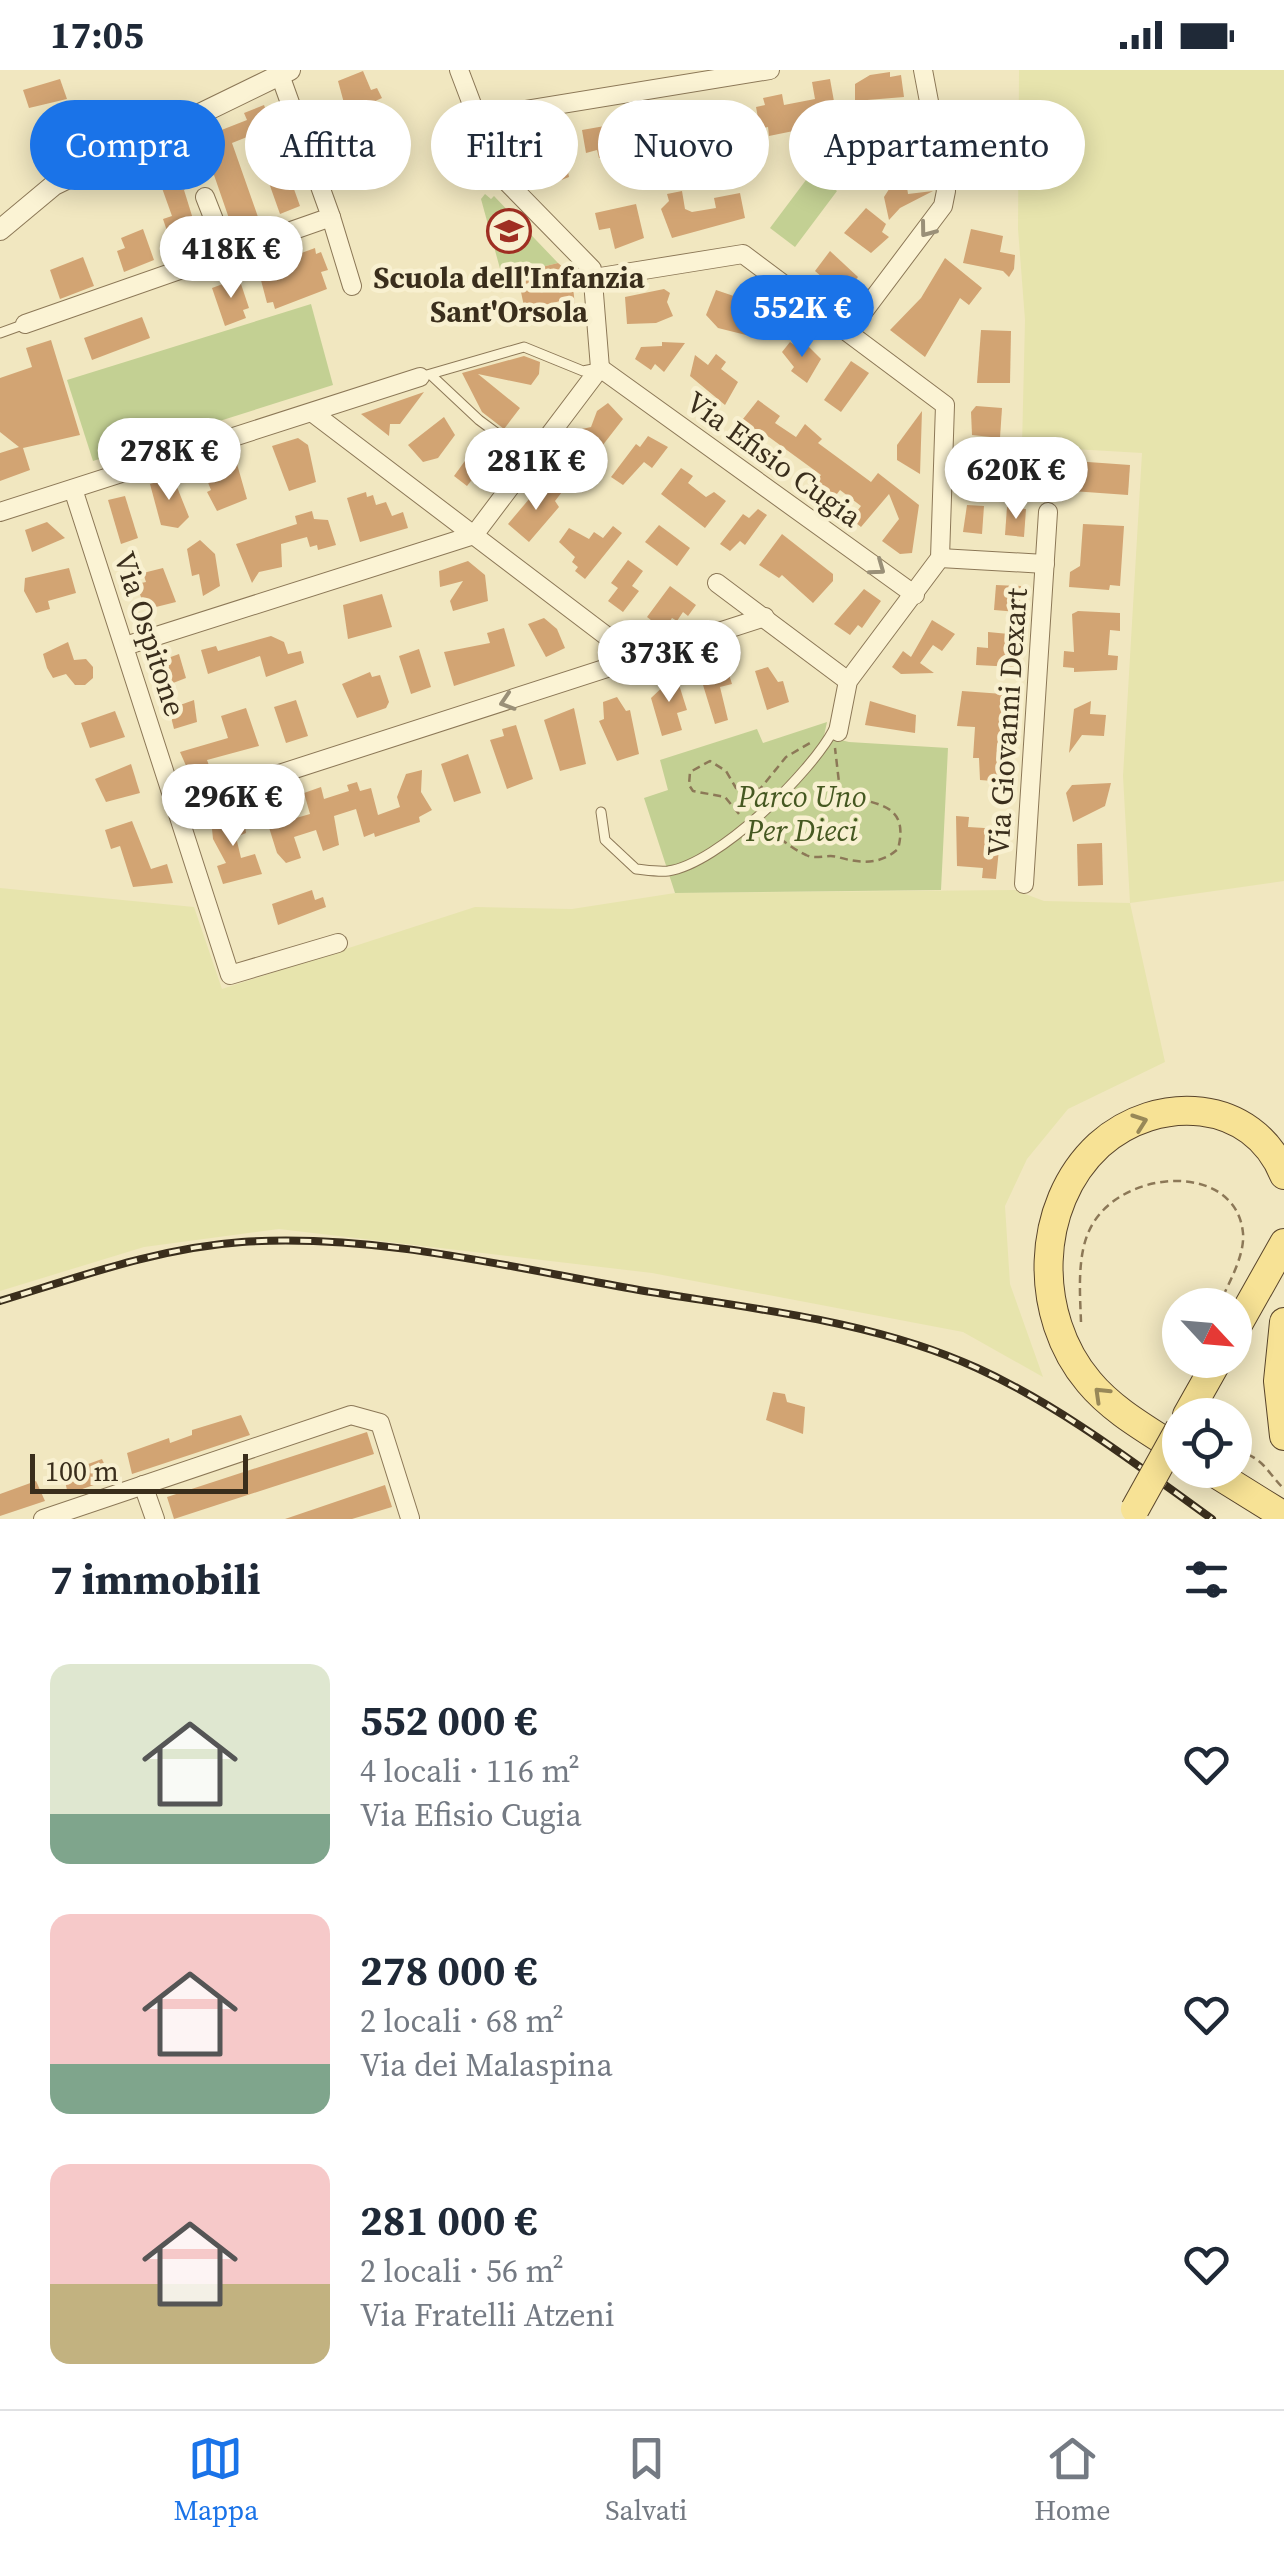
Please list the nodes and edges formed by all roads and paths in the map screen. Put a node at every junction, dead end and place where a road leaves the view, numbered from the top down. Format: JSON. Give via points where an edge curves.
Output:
{"nodes":[{"id":1,"x":459,"y":70,"type":"edge"},
{"id":2,"x":770,"y":70,"type":"edge"},
{"id":3,"x":923,"y":70,"type":"edge"},
{"id":4,"x":285,"y":72,"type":"edge"},
{"id":5,"x":470,"y":100,"type":"edge"},
{"id":6,"x":578,"y":101,"type":"edge"},
{"id":7,"x":515,"y":190,"type":"edge"},
{"id":8,"x":206,"y":197,"type":"dead end"},
{"id":9,"x":331,"y":216,"type":"junction"},
{"id":10,"x":0,"y":230,"type":"edge"},
{"id":11,"x":227,"y":253,"type":"junction"},
{"id":12,"x":594,"y":278,"type":"junction"},
{"id":13,"x":352,"y":286,"type":"dead end"},
{"id":14,"x":25,"y":324,"type":"joint"},
{"id":15,"x":848,"y":331,"type":"junction"},
{"id":16,"x":0,"y":333,"type":"edge"},
{"id":17,"x":600,"y":368,"type":"junction"},
{"id":18,"x":425,"y":376,"type":"junction"},
{"id":19,"x":313,"y":413,"type":"junction"},
{"id":20,"x":532,"y":459,"type":"junction"},
{"id":21,"x":73,"y":489,"type":"junction"},
{"id":22,"x":0,"y":512,"type":"edge"},
{"id":23,"x":1048,"y":512,"type":"dead end"},
{"id":24,"x":474,"y":534,"type":"junction"},
{"id":25,"x":940,"y":558,"type":"junction"},
{"id":26,"x":1045,"y":564,"type":"junction"},
{"id":27,"x":717,"y":583,"type":"dead end"},
{"id":28,"x":915,"y":595,"type":"junction"},
{"id":29,"x":765,"y":616,"type":"junction"},
{"id":30,"x":124,"y":646,"type":"junction"},
{"id":31,"x":638,"y":660,"type":"junction"},
{"id":32,"x":848,"y":681,"type":"junction"},
{"id":33,"x":835,"y":735,"type":"junction"},
{"id":34,"x":178,"y":807,"type":"junction"},
{"id":35,"x":601,"y":812,"type":"dead end"},
{"id":36,"x":744,"y":826,"type":"junction"},
{"id":37,"x":1024,"y":884,"type":"dead end"},
{"id":38,"x":338,"y":942,"type":"dead end"},
{"id":39,"x":1284,"y":1174,"type":"edge"},
{"id":40,"x":1284,"y":1243,"type":"edge"},
{"id":41,"x":1226,"y":1288,"type":"edge"},
{"id":42,"x":1252,"y":1300,"type":"edge"},
{"id":43,"x":1284,"y":1322,"type":"edge"},
{"id":44,"x":1087,"y":1336,"type":"dead end"},
{"id":45,"x":1284,"y":1436,"type":"edge"},
{"id":46,"x":1162,"y":1439,"type":"edge"},
{"id":47,"x":1252,"y":1455,"type":"edge"},
{"id":48,"x":1162,"y":1460,"type":"edge"},
{"id":49,"x":144,"y":1485,"type":"junction"},
{"id":50,"x":1239,"y":1488,"type":"edge"},
{"id":51,"x":1284,"y":1490,"type":"edge"},
{"id":52,"x":1132,"y":1514,"type":"edge"},
{"id":53,"x":1284,"y":1516,"type":"edge"},
{"id":54,"x":43,"y":1519,"type":"edge"},
{"id":55,"x":155,"y":1519,"type":"edge"},
{"id":56,"x":410,"y":1519,"type":"edge"}],
"edges":[{"from":1,"to":5,"type":"street"},
{"from":2,"to":6,"type":"street"},
{"from":3,"to":15,"type":"street","one_way":true,"via":[[946,191],[943,206]]},
{"from":4,"to":9,"type":"street"},
{"from":4,"to":10,"type":"street","via":[[54,185]]},
{"from":7,"to":12,"type":"street"},
{"from":8,"to":11,"type":"street"},
{"from":9,"to":11,"type":"street"},
{"from":9,"to":13,"type":"street"},
{"from":11,"to":14,"type":"street"},
{"from":12,"to":15,"type":"street","via":[[743,254]]},
{"from":12,"to":17,"type":"street"},
{"from":14,"to":16,"type":"lane"},
{"from":15,"to":25,"type":"street","via":[[945,404]]},
{"from":17,"to":18,"type":"lane","via":[[582,371],[524,348]]},
{"from":17,"to":20,"type":"street"},
{"from":17,"to":28,"type":"street","name":"Via Efisio Cugia","one_way":true},
{"from":18,"to":19,"type":"street"},
{"from":18,"to":20,"type":"lane"},
{"from":19,"to":21,"type":"street"},
{"from":19,"to":24,"type":"street"},
{"from":20,"to":24,"type":"street"},
{"from":21,"to":22,"type":"street"},
{"from":21,"to":30,"type":"street","name":"Via Ospitone"},
{"from":23,"to":26,"type":"street","name":"Via Giovanni Dexart"},
{"from":24,"to":30,"type":"street"},
{"from":24,"to":31,"type":"street"},
{"from":25,"to":26,"type":"street","name":"Via Giovanni Dexart"},
{"from":25,"to":28,"type":"street"},
{"from":26,"to":37,"type":"street","name":"Via Giovanni Dexart"},
{"from":27,"to":29,"type":"street"},
{"from":28,"to":32,"type":"street"},
{"from":29,"to":31,"type":"street"},
{"from":29,"to":32,"type":"street"},
{"from":30,"to":34,"type":"street","name":"Via Ospitone"},
{"from":31,"to":34,"type":"street","one_way":true},
{"from":32,"to":33,"type":"street"},
{"from":33,"to":36,"type":"lane","via":[[795,785]]},
{"from":33,"to":36,"type":"path","via":[[786,758],[760,788],[736,788],[710,760],[690,772],[693,791],[725,797]]},
{"from":33,"to":36,"type":"path","via":[[840,791],[884,803],[894,815],[900,841],[890,856],[857,865],[838,857],[811,858],[777,834],[750,833]]},
{"from":34,"to":38,"type":"street","name":"Via Ospitone","via":[[230,975]]},
{"from":35,"to":36,"type":"lane","via":[[605,840],[636,869],[682,866]]},
{"from":46,"to":39,"type":"main road","one_way":true,"via":[[1088,1381],[1052,1309],[1048,1256],[1064,1198],[1098,1146],[1122,1128],[1171,1112],[1220,1112],[1238,1120],[1270,1148]]},
{"from":40,"to":42,"type":"main road"},
{"from":41,"to":44,"type":"path","via":[[1243,1233],[1237,1216],[1206,1186],[1150,1182],[1113,1198],[1088,1231],[1080,1277],[1080,1322]]},
{"from":43,"to":45,"type":"main road","via":[[1278,1381]]},
{"from":47,"to":51,"type":"path"},
{"from":48,"to":52,"type":"main road","bridge":true},
{"from":49,"to":54,"type":"street"},
{"from":49,"to":55,"type":"street"},
{"from":49,"to":56,"type":"street","via":[[351,1415],[380,1423]]},
{"from":50,"to":53,"type":"main road"}]}
